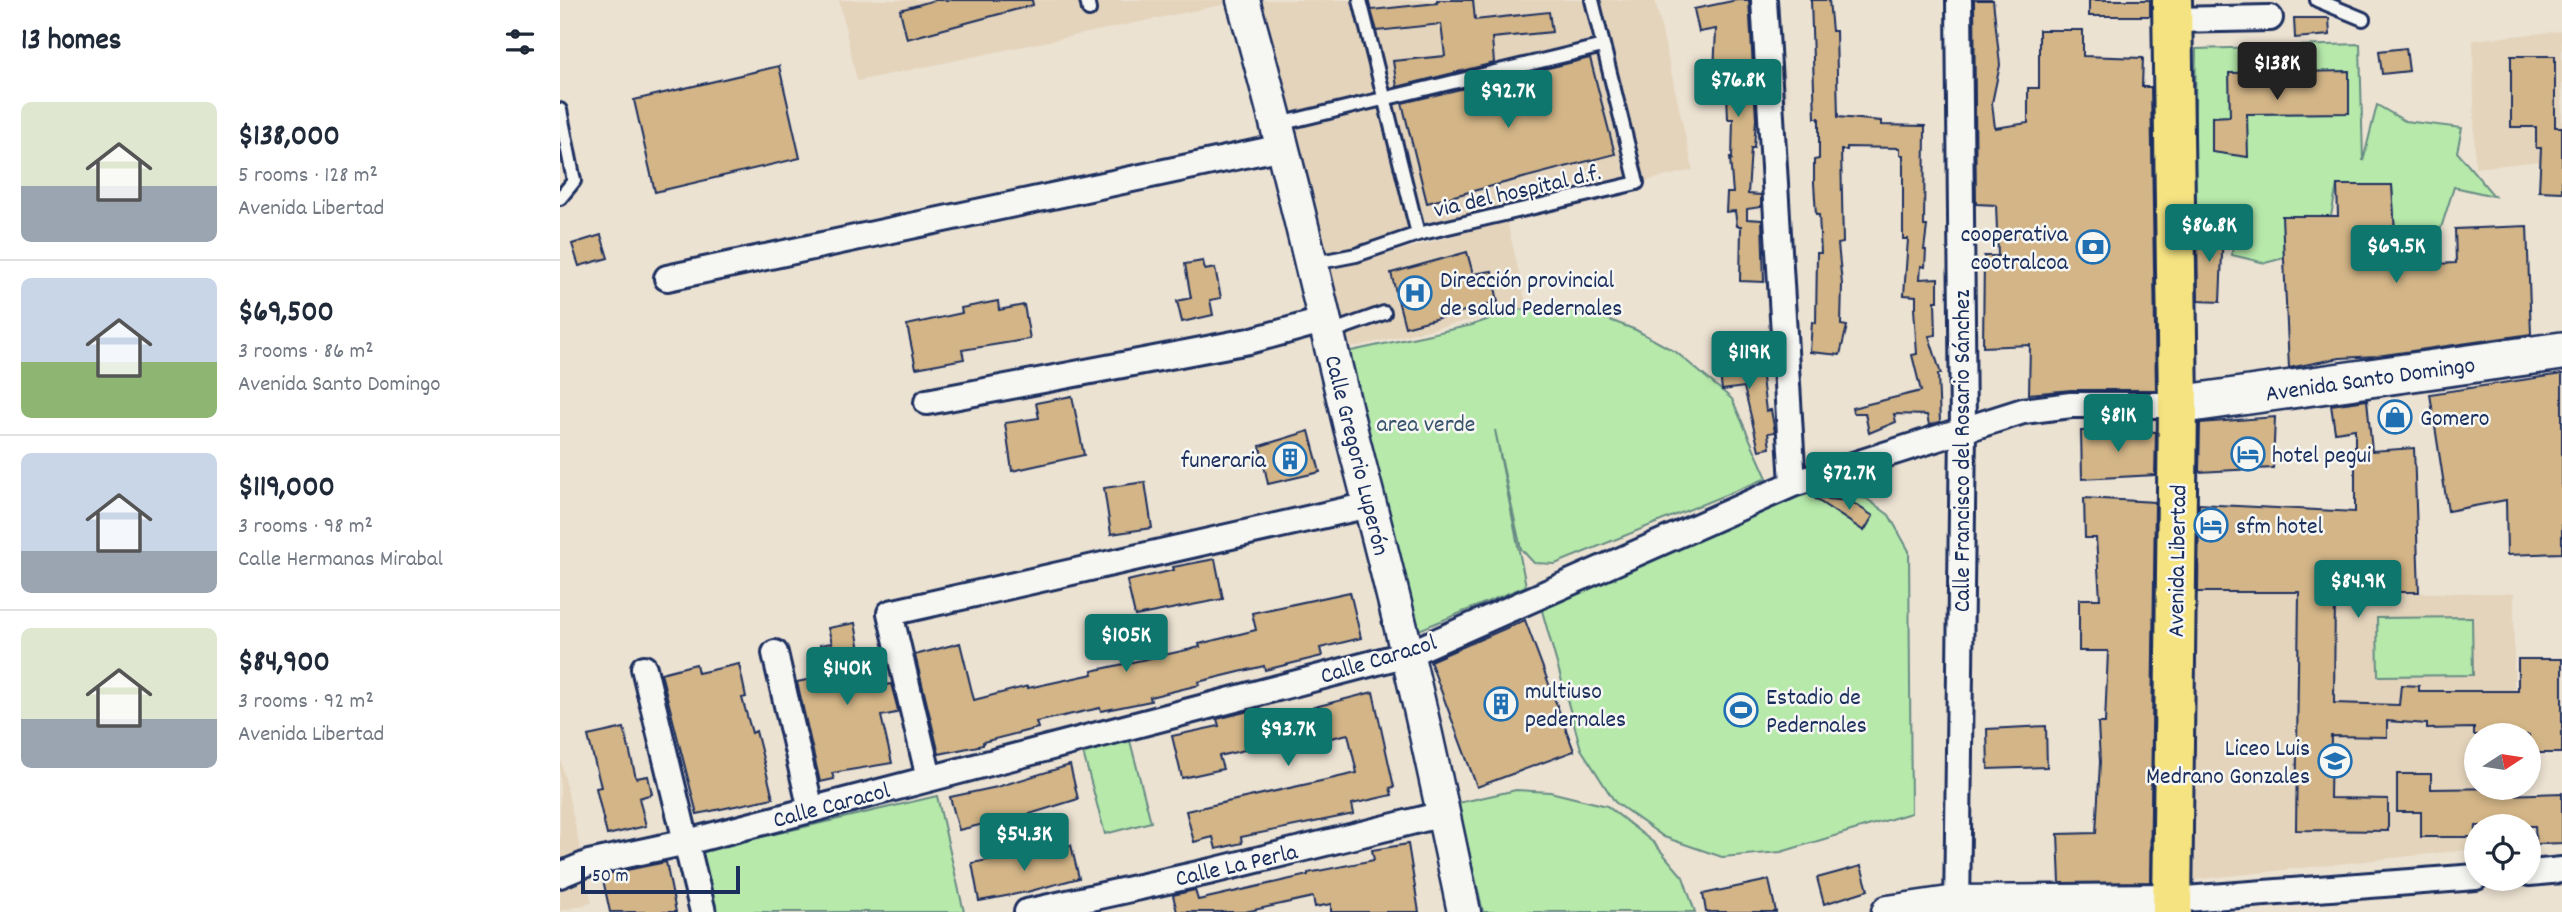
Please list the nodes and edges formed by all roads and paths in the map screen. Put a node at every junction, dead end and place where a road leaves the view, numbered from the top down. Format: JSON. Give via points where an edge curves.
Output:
{"nodes":[{"id":1,"x":1243,"y":0,"type":"edge"},
{"id":2,"x":1360,"y":0,"type":"edge"},
{"id":3,"x":1592,"y":0,"type":"edge"},
{"id":4,"x":1764,"y":0,"type":"edge"},
{"id":5,"x":1959,"y":0,"type":"edge"},
{"id":6,"x":2317,"y":0,"type":"edge"},
{"id":7,"x":2172,"y":10,"type":"edge"},
{"id":8,"x":2270,"y":18,"type":"dead end"},
{"id":9,"x":2363,"y":19,"type":"dead end"},
{"id":10,"x":1603,"y":46,"type":"junction"},
{"id":11,"x":1384,"y":99,"type":"junction"},
{"id":12,"x":560,"y":110,"type":"edge"},
{"id":13,"x":1280,"y":136,"type":"junction"},
{"id":14,"x":560,"y":198,"type":"edge"},
{"id":15,"x":1418,"y":234,"type":"junction"},
{"id":16,"x":1310,"y":264,"type":"junction"},
{"id":17,"x":667,"y":278,"type":"dead end"},
{"id":18,"x":1384,"y":313,"type":"dead end"},
{"id":19,"x":1327,"y":326,"type":"junction"},
{"id":20,"x":2562,"y":351,"type":"edge"},
{"id":21,"x":927,"y":402,"type":"dead end"},
{"id":22,"x":2178,"y":405,"type":"junction"},
{"id":23,"x":1963,"y":429,"type":"junction"},
{"id":24,"x":1793,"y":484,"type":"junction"},
{"id":25,"x":1369,"y":505,"type":"junction"},
{"id":26,"x":775,"y":653,"type":"dead end"},
{"id":27,"x":1408,"y":654,"type":"junction"},
{"id":28,"x":644,"y":668,"type":"dead end"},
{"id":29,"x":929,"y":779,"type":"junction"},
{"id":30,"x":811,"y":810,"type":"junction"},
{"id":31,"x":1443,"y":814,"type":"junction"},
{"id":32,"x":687,"y":842,"type":"junction"},
{"id":33,"x":2562,"y":870,"type":"edge"},
{"id":34,"x":2541,"y":872,"type":"edge"},
{"id":35,"x":560,"y":875,"type":"edge"},
{"id":36,"x":2464,"y":878,"type":"edge"},
{"id":37,"x":2172,"y":906,"type":"edge"},
{"id":38,"x":1956,"y":907,"type":"edge"},
{"id":39,"x":704,"y":912,"type":"edge"},
{"id":40,"x":1027,"y":912,"type":"edge"},
{"id":41,"x":1464,"y":912,"type":"edge"},
{"id":42,"x":1888,"y":912,"type":"edge"}],
"edges":[{"from":1,"to":13,"type":"street","name":"Calle Gregorio Luperón"},
{"from":2,"to":11,"type":"lane","name":"via del hospital d.f."},
{"from":3,"to":10,"type":"lane","name":"via del hospital d.f."},
{"from":4,"to":24,"type":"street"},
{"from":5,"to":23,"type":"street","name":"Calle Francisco del Rosario Sánchez"},
{"from":6,"to":9,"type":"lane"},
{"from":7,"to":8,"type":"street"},
{"from":7,"to":22,"type":"main road","name":"Avenida Libertad"},
{"from":10,"to":11,"type":"lane"},
{"from":10,"to":15,"type":"lane","name":"via del hospital d.f.","via":[[1637,183]]},
{"from":11,"to":13,"type":"lane"},
{"from":11,"to":15,"type":"lane","name":"via del hospital d.f."},
{"from":12,"to":14,"type":"lane","via":[[574,181]]},
{"from":13,"to":16,"type":"street","name":"Calle Gregorio Luperón"},
{"from":13,"to":17,"type":"street"},
{"from":15,"to":16,"type":"lane","via":[[1356,255]]},
{"from":16,"to":19,"type":"street","name":"Calle Gregorio Luperón"},
{"from":18,"to":19,"type":"lane"},
{"from":19,"to":21,"type":"street"},
{"from":19,"to":25,"type":"street","name":"Calle Gregorio Luperón"},
{"from":20,"to":22,"type":"main road","name":"Avenida Santo Domingo"},
{"from":22,"to":23,"type":"street","name":"Calle Caracol","via":[[2071,405],[2023,411]]},
{"from":22,"to":37,"type":"main road","name":"Avenida Libertad"},
{"from":23,"to":24,"type":"street","name":"Calle Caracol"},
{"from":23,"to":38,"type":"street","name":"Calle Francisco del Rosario Sánchez"},
{"from":24,"to":27,"type":"street","name":"Calle Caracol"},
{"from":25,"to":27,"type":"street","name":"Calle Gregorio Luperón"},
{"from":25,"to":29,"type":"street","via":[[890,613]]},
{"from":26,"to":30,"type":"street"},
{"from":27,"to":29,"type":"street","name":"Calle Caracol"},
{"from":27,"to":31,"type":"street","name":"Calle Gregorio Luperón"},
{"from":28,"to":32,"type":"street"},
{"from":29,"to":30,"type":"street","name":"Calle Caracol"},
{"from":30,"to":32,"type":"street","name":"Calle Caracol"},
{"from":31,"to":40,"type":"street","name":"Calle La Perla"},
{"from":31,"to":41,"type":"street","name":"Calle Gregorio Luperón"},
{"from":32,"to":35,"type":"street","name":"Calle Caracol","via":[[589,863]]},
{"from":32,"to":39,"type":"street"},
{"from":33,"to":34,"type":"street"},
{"from":36,"to":37,"type":"street"},
{"from":37,"to":38,"type":"street"},
{"from":38,"to":42,"type":"street"}]}
